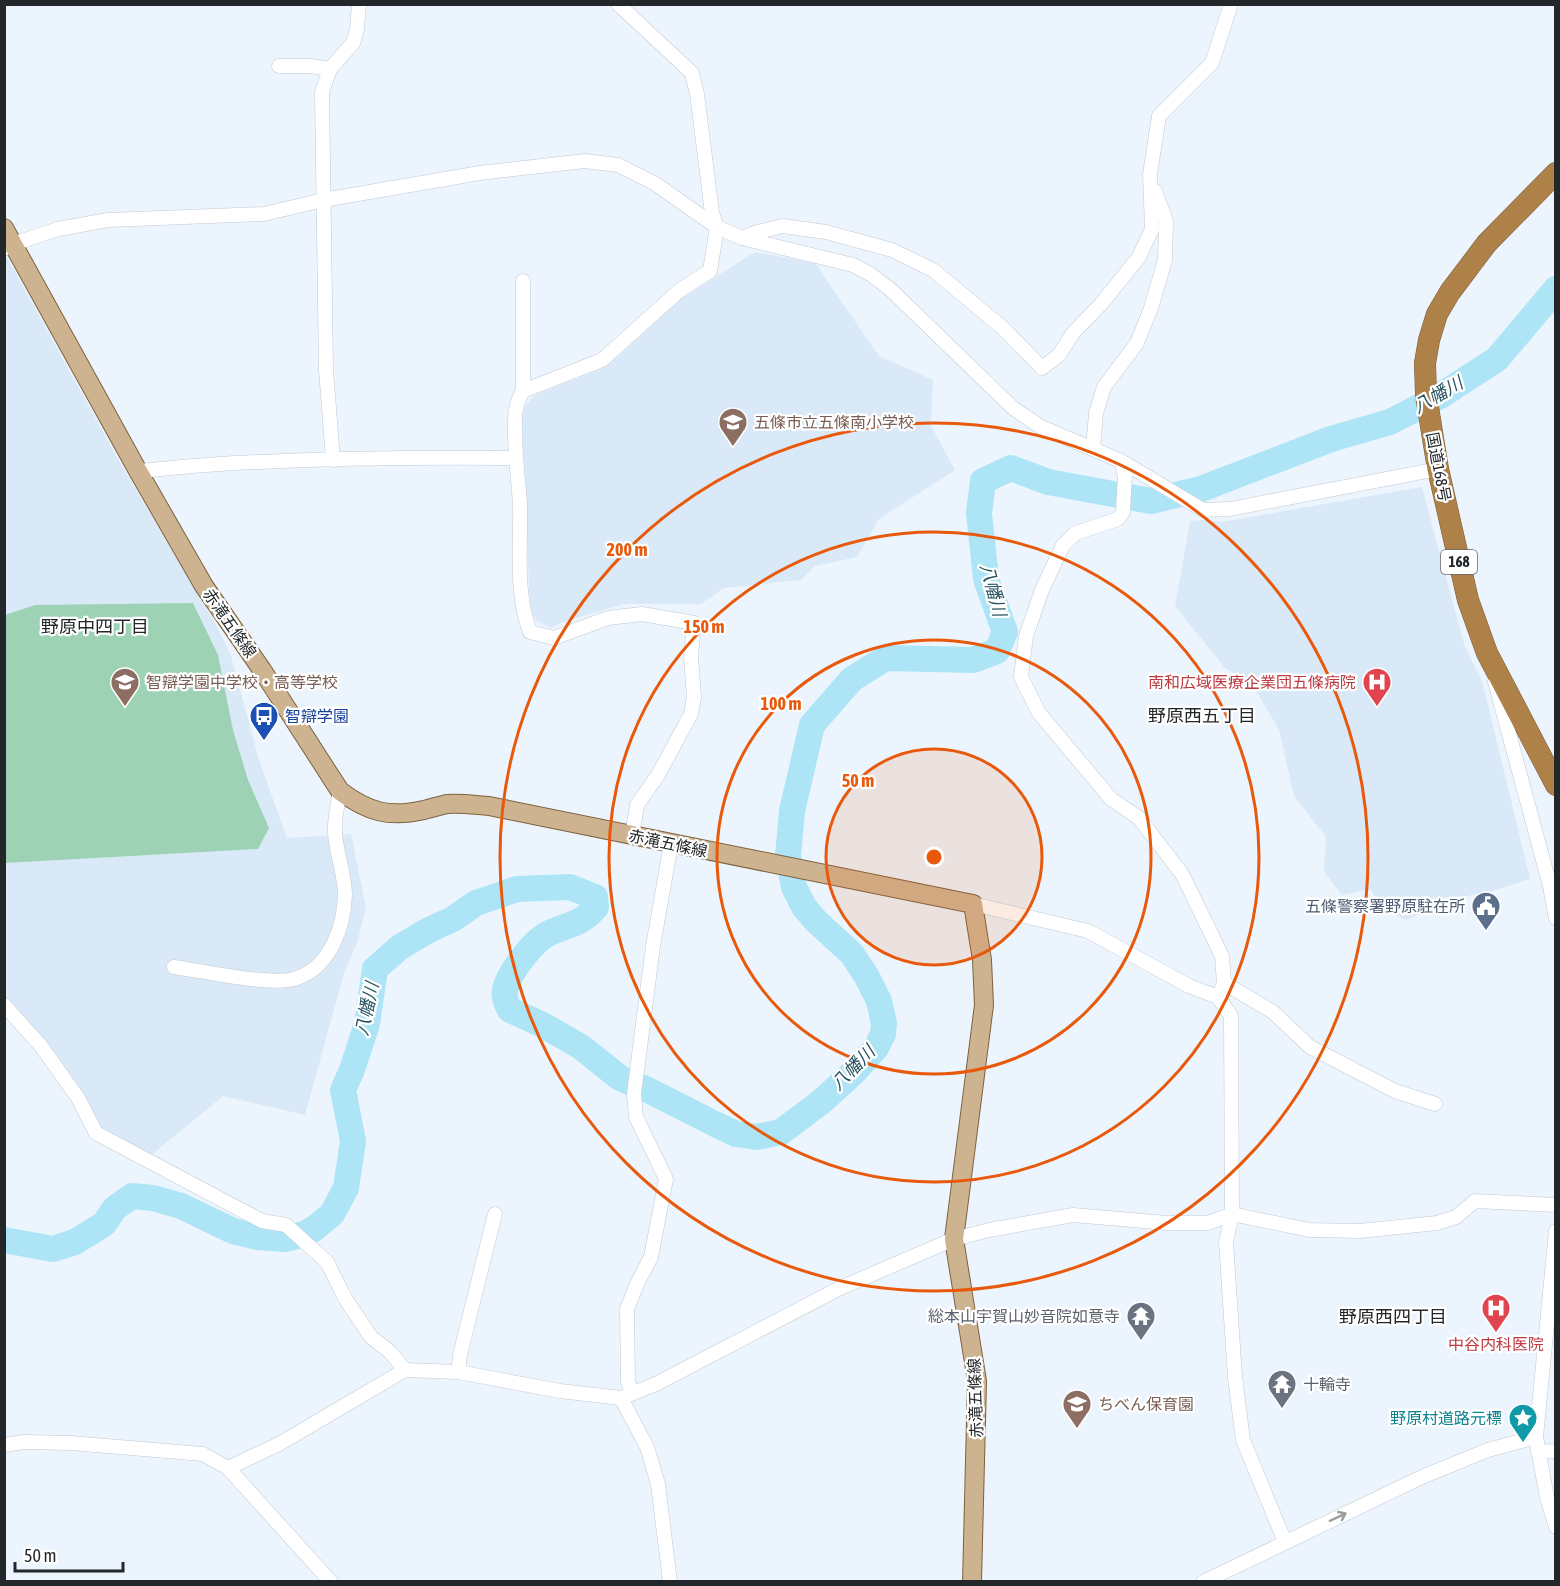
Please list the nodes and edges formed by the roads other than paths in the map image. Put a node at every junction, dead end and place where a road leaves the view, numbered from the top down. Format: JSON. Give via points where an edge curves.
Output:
{"nodes":[{"id":1,"x":359,"y":4,"type":"edge"},
{"id":2,"x":618,"y":4,"type":"edge"},
{"id":3,"x":1231,"y":4,"type":"edge"},
{"id":4,"x":279,"y":66,"type":"dead end"},
{"id":5,"x":330,"y":69,"type":"junction"},
{"id":6,"x":1556,"y":173,"type":"edge"},
{"id":7,"x":1150,"y":174,"type":"junction"},
{"id":8,"x":323,"y":200,"type":"junction"},
{"id":9,"x":717,"y":227,"type":"junction"},
{"id":10,"x":742,"y":238,"type":"junction"},
{"id":11,"x":7,"y":240,"type":"edge"},
{"id":12,"x":523,"y":281,"type":"dead end"},
{"id":13,"x":524,"y":391,"type":"junction"},
{"id":14,"x":1093,"y":449,"type":"junction"},
{"id":15,"x":516,"y":458,"type":"junction"},
{"id":16,"x":333,"y":460,"type":"junction"},
{"id":17,"x":1121,"y":461,"type":"junction"},
{"id":18,"x":1438,"y":469,"type":"junction"},
{"id":19,"x":138,"y":471,"type":"junction"},
{"id":20,"x":1487,"y":653,"type":"junction"},
{"id":21,"x":1556,"y":785,"type":"edge"},
{"id":22,"x":340,"y":791,"type":"junction"},
{"id":23,"x":632,"y":836,"type":"junction"},
{"id":24,"x":671,"y":844,"type":"junction"},
{"id":25,"x":973,"y":904,"type":"junction"},
{"id":26,"x":1556,"y":918,"type":"edge"},
{"id":27,"x":174,"y":967,"type":"dead end"},
{"id":28,"x":1224,"y":983,"type":"junction"},
{"id":29,"x":1218,"y":997,"type":"junction"},
{"id":30,"x":4,"y":1005,"type":"edge"},
{"id":31,"x":1435,"y":1104,"type":"dead end"},
{"id":32,"x":1556,"y":1205,"type":"edge"},
{"id":33,"x":495,"y":1214,"type":"dead end"},
{"id":34,"x":1232,"y":1214,"type":"junction"},
{"id":35,"x":954,"y":1239,"type":"junction"},
{"id":36,"x":1555,"y":1240,"type":"edge"},
{"id":37,"x":405,"y":1370,"type":"junction"},
{"id":38,"x":458,"y":1372,"type":"junction"},
{"id":39,"x":627,"y":1395,"type":"junction"},
{"id":40,"x":1536,"y":1437,"type":"junction"},
{"id":41,"x":4,"y":1445,"type":"edge"},
{"id":42,"x":1556,"y":1451,"type":"edge"},
{"id":43,"x":1538,"y":1452,"type":"junction"},
{"id":44,"x":228,"y":1468,"type":"junction"},
{"id":45,"x":1556,"y":1527,"type":"edge"},
{"id":46,"x":1285,"y":1542,"type":"junction"},
{"id":47,"x":331,"y":1581,"type":"edge"},
{"id":48,"x":670,"y":1581,"type":"edge"},
{"id":49,"x":972,"y":1581,"type":"edge"},
{"id":50,"x":1203,"y":1581,"type":"edge"}],
"edges":[{"from":1,"to":5,"type":"street","via":[[353,43]]},
{"from":2,"to":9,"type":"street","via":[[692,74]]},
{"from":3,"to":7,"type":"street","via":[[1212,63],[1160,116]]},
{"from":4,"to":5,"type":"street"},
{"from":5,"to":8,"type":"street","via":[[322,92]]},
{"from":6,"to":18,"type":"highway","name":"国道168号","number":"168","via":[[1487,243],[1437,315],[1425,363]]},
{"from":7,"to":10,"type":"street","via":[[1152,229],[1139,257],[1073,333],[1059,355],[1042,368],[1004,329],[933,270],[892,250],[826,232],[783,226]]},
{"from":7,"to":14,"type":"street","via":[[1166,221],[1165,260],[1137,344],[1104,387],[1096,413]]},
{"from":8,"to":9,"type":"street","via":[[480,173],[585,161],[618,165],[654,183]]},
{"from":8,"to":11,"type":"street","via":[[264,214],[108,220]]},
{"from":8,"to":16,"type":"street","via":[[326,370]]},
{"from":9,"to":10,"type":"street"},
{"from":9,"to":13,"type":"street","via":[[710,271],[680,290],[602,360]]},
{"from":10,"to":14,"type":"street","via":[[853,265],[870,274],[1013,408],[1041,427]]},
{"from":11,"to":19,"type":"main road","name":"赤滝五條線"},
{"from":12,"to":13,"type":"street"},
{"from":13,"to":15,"type":"street","via":[[517,399]]},
{"from":14,"to":17,"type":"street"},
{"from":15,"to":16,"type":"street"},
{"from":15,"to":23,"type":"street","via":[[522,592],[530,632],[554,638],[608,618],[642,614],[694,623],[691,714],[637,805]]},
{"from":16,"to":19,"type":"street"},
{"from":17,"to":18,"type":"street","via":[[1203,510],[1230,510]]},
{"from":17,"to":28,"type":"street","via":[[1125,475],[1123,512],[1118,519],[1076,533],[1063,545],[1026,636],[1021,677],[1039,714],[1111,799],[1139,818],[1182,874],[1222,956]]},
{"from":18,"to":20,"type":"highway","name":"国道168号","number":"168","via":[[1468,600]]},
{"from":19,"to":22,"type":"main road","name":"赤滝五條線","via":[[204,586]]},
{"from":20,"to":21,"type":"highway","name":"国道168号","number":"168"},
{"from":20,"to":26,"type":"street"},
{"from":22,"to":23,"type":"main road","name":"赤滝五條線","via":[[373,811],[398,814],[446,804],[489,806]]},
{"from":22,"to":27,"type":"street","via":[[334,830],[345,895],[338,934],[326,958],[297,979],[269,981]]},
{"from":23,"to":24,"type":"main road","name":"赤滝五條線"},
{"from":24,"to":25,"type":"main road","name":"赤滝五條線"},
{"from":24,"to":39,"type":"street","via":[[634,1094],[636,1117],[666,1179],[651,1257],[627,1309]]},
{"from":25,"to":29,"type":"street","via":[[1088,932],[1189,986]]},
{"from":25,"to":35,"type":"main road","name":"赤滝五條線","via":[[984,1005]]},
{"from":28,"to":29,"type":"street"},
{"from":28,"to":31,"type":"street","via":[[1273,1012],[1310,1047],[1395,1091]]},
{"from":29,"to":34,"type":"street","via":[[1232,1016]]},
{"from":30,"to":37,"type":"street","via":[[41,1046],[78,1098],[96,1132],[262,1221],[286,1225],[327,1262],[371,1337]]},
{"from":32,"to":34,"type":"street","via":[[1475,1200],[1456,1217],[1437,1223],[1359,1231],[1309,1230]]},
{"from":33,"to":38,"type":"street"},
{"from":34,"to":35,"type":"street","via":[[1208,1223],[1073,1215]]},
{"from":34,"to":46,"type":"street","via":[[1227,1242],[1243,1440]]},
{"from":35,"to":39,"type":"street","via":[[840,1288],[656,1384]]},
{"from":35,"to":49,"type":"main road","name":"赤滝五條線","via":[[977,1381]]},
{"from":36,"to":40,"type":"street"},
{"from":37,"to":38,"type":"street"},
{"from":37,"to":44,"type":"street","via":[[279,1444]]},
{"from":38,"to":39,"type":"street","via":[[560,1391]]},
{"from":39,"to":48,"type":"street","via":[[658,1484]]},
{"from":40,"to":43,"type":"street"},
{"from":46,"to":40,"type":"street","one_way":true,"via":[[1424,1476],[1488,1450]]},
{"from":41,"to":44,"type":"street","via":[[71,1443],[203,1454]]},
{"from":42,"to":43,"type":"street"},
{"from":43,"to":45,"type":"street"},
{"from":44,"to":47,"type":"street"},
{"from":46,"to":50,"type":"street"}]}
